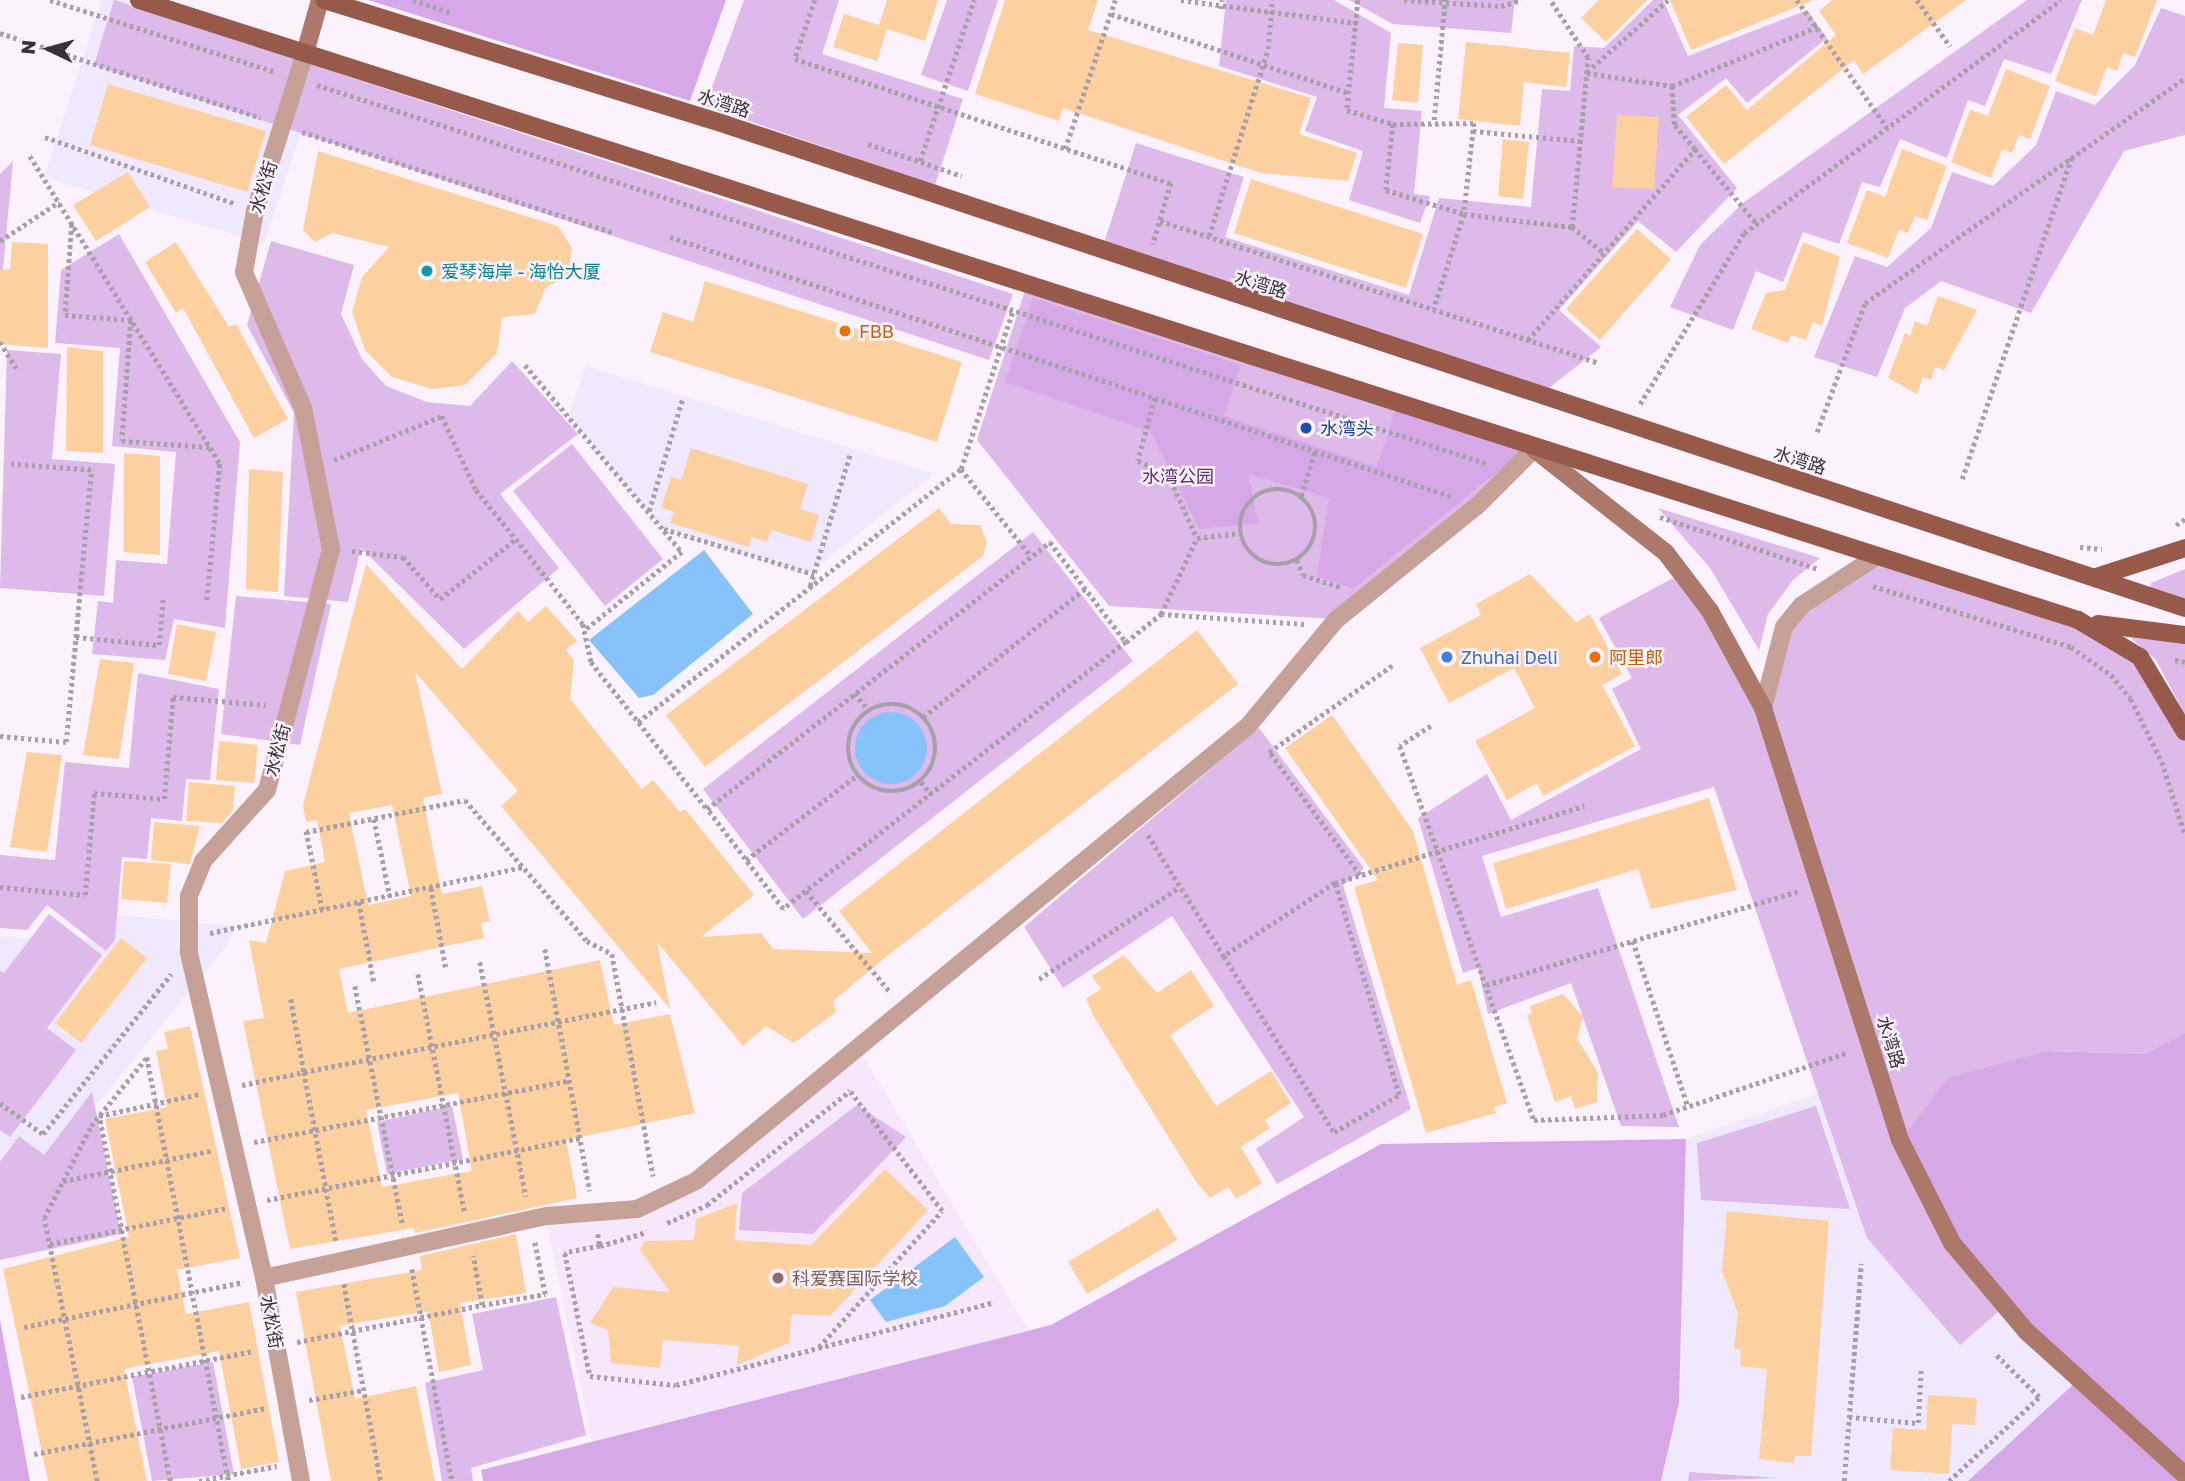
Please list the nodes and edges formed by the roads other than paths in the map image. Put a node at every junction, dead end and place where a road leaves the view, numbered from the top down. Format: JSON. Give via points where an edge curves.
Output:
{"nodes":[{"id":1,"x":139,"y":0,"type":"edge"},
{"id":2,"x":322,"y":0,"type":"edge"},
{"id":3,"x":305,"y":53,"type":"junction"},
{"id":4,"x":1534,"y":449,"type":"junction"},
{"id":5,"x":2185,"y":548,"type":"edge"},
{"id":6,"x":1874,"y":558,"type":"junction"},
{"id":7,"x":2094,"y":577,"type":"junction"},
{"id":8,"x":2185,"y":608,"type":"edge"},
{"id":9,"x":2078,"y":620,"type":"junction"},
{"id":10,"x":2185,"y":635,"type":"edge"},
{"id":11,"x":1763,"y":708,"type":"junction"},
{"id":12,"x":2185,"y":732,"type":"edge"},
{"id":13,"x":264,"y":1278,"type":"junction"},
{"id":14,"x":2185,"y":1475,"type":"edge"},
{"id":15,"x":301,"y":1481,"type":"edge"}],
"edges":[{"from":1,"to":3,"type":"main road","name":"水湾路"},
{"from":2,"to":3,"type":"street"},
{"from":2,"to":7,"type":"main road","name":"水湾路"},
{"from":3,"to":4,"type":"main road","name":"水湾路"},
{"from":3,"to":13,"type":"street","name":"水松街","via":[[255,211],[244,272],[303,408],[331,549],[267,790],[203,861],[188,896],[189,944]]},
{"from":4,"to":6,"type":"main road","name":"水湾路"},
{"from":4,"to":11,"type":"street","name":"水湾路","via":[[1666,553],[1710,611]]},
{"from":4,"to":13,"type":"street","via":[[1477,506],[1330,626],[1248,726],[696,1181],[637,1209],[530,1220]]},
{"from":5,"to":7,"type":"main road"},
{"from":6,"to":9,"type":"main road","name":"水湾路"},
{"from":6,"to":11,"type":"street","via":[[1802,605],[1784,627]]},
{"from":7,"to":8,"type":"main road","name":"水湾路"},
{"from":9,"to":10,"type":"main road"},
{"from":9,"to":12,"type":"main road","name":"水湾路","via":[[2140,657]]},
{"from":11,"to":14,"type":"street","name":"水湾路","via":[[1900,1140],[1952,1243],[2025,1331]]},
{"from":13,"to":15,"type":"street","name":"水松街"}]}
